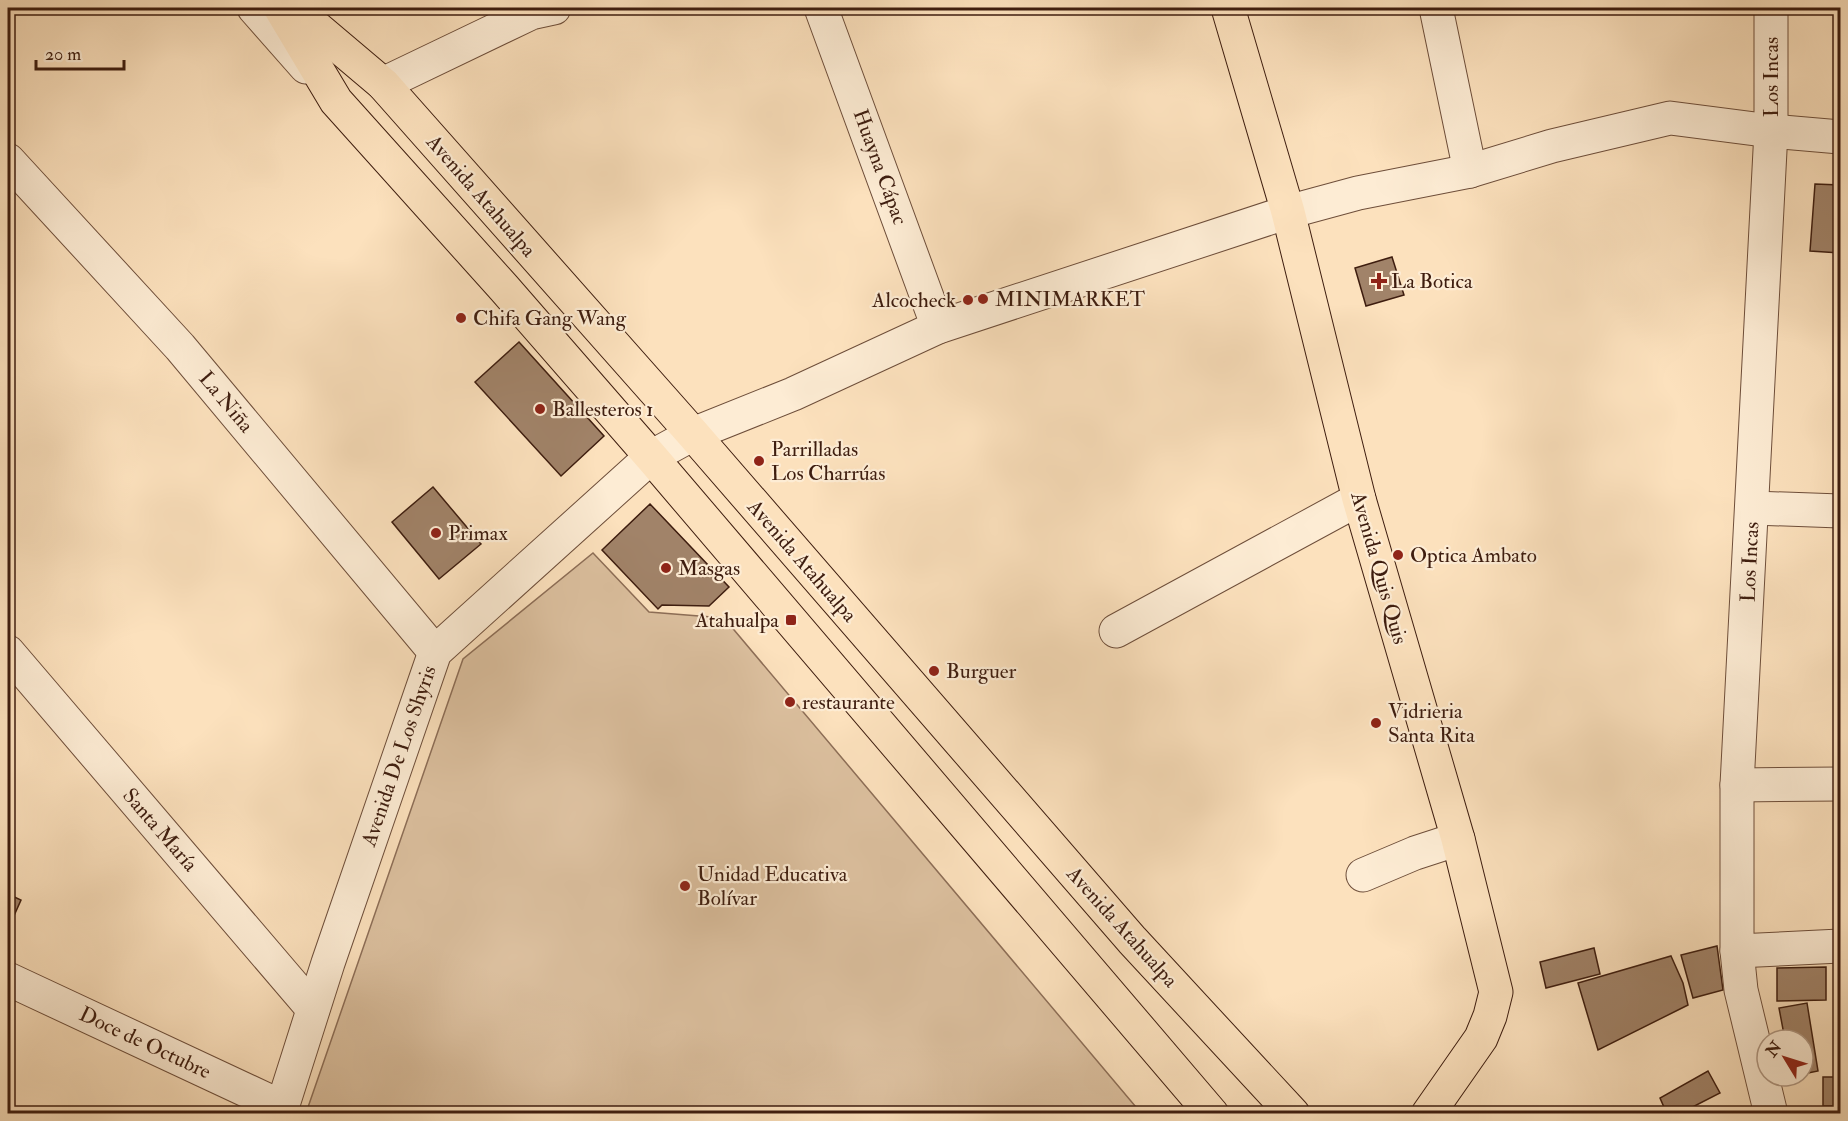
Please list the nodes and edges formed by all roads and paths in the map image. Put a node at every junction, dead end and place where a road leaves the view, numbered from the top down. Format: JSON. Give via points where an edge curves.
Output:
{"nodes":[{"id":1,"x":254,"y":8,"type":"edge"},
{"id":2,"x":280,"y":8,"type":"edge"},
{"id":3,"x":293,"y":8,"type":"edge"},
{"id":4,"x":312,"y":8,"type":"edge"},
{"id":5,"x":821,"y":8,"type":"edge"},
{"id":6,"x":1228,"y":8,"type":"edge"},
{"id":7,"x":1436,"y":8,"type":"edge"},
{"id":8,"x":1772,"y":8,"type":"edge"},
{"id":9,"x":538,"y":10,"type":"edge"},
{"id":10,"x":374,"y":76,"type":"junction"},
{"id":11,"x":336,"y":101,"type":"junction"},
{"id":12,"x":1771,"y":131,"type":"junction"},
{"id":13,"x":1840,"y":137,"type":"edge"},
{"id":14,"x":8,"y":160,"type":"edge"},
{"id":15,"x":1470,"y":171,"type":"junction"},
{"id":16,"x":1288,"y":212,"type":"junction"},
{"id":17,"x":938,"y":327,"type":"junction"},
{"id":18,"x":693,"y":434,"type":"junction"},
{"id":19,"x":651,"y":457,"type":"junction"},
{"id":20,"x":1359,"y":500,"type":"junction"},
{"id":21,"x":1753,"y":508,"type":"junction"},
{"id":22,"x":1840,"y":511,"type":"edge"},
{"id":23,"x":1116,"y":631,"type":"dead end"},
{"id":24,"x":8,"y":652,"type":"edge"},
{"id":25,"x":435,"y":652,"type":"junction"},
{"id":26,"x":1840,"y":784,"type":"edge"},
{"id":27,"x":1737,"y":785,"type":"junction"},
{"id":28,"x":1458,"y":839,"type":"junction"},
{"id":29,"x":1363,"y":875,"type":"dead end"},
{"id":30,"x":1840,"y":946,"type":"edge"},
{"id":31,"x":1737,"y":951,"type":"junction"},
{"id":32,"x":8,"y":979,"type":"edge"},
{"id":33,"x":313,"y":1009,"type":"junction"},
{"id":34,"x":281,"y":1110,"type":"edge"},
{"id":35,"x":1212,"y":1113,"type":"edge"},
{"id":36,"x":1293,"y":1113,"type":"edge"},
{"id":37,"x":1428,"y":1113,"type":"edge"},
{"id":38,"x":1771,"y":1113,"type":"edge"}],
"edges":[{"from":1,"to":11,"type":"street","name":"Avenida Atahualpa"},
{"from":2,"to":11,"type":"main road"},
{"from":3,"to":10,"type":"main road"},
{"from":4,"to":10,"type":"street","name":"Avenida Atahualpa"},
{"from":5,"to":17,"type":"street","name":"Huayna Cápac"},
{"from":6,"to":16,"type":"main road","name":"Avenida Quis Quis"},
{"from":7,"to":15,"type":"street"},
{"from":8,"to":12,"type":"street","name":"Los Incas"},
{"from":9,"to":10,"type":"street"},
{"from":10,"to":18,"type":"main road","name":"Avenida Atahualpa"},
{"from":11,"to":19,"type":"main road","name":"Avenida Atahualpa"},
{"from":12,"to":13,"type":"street","name":"Avenida De Los Shyris"},
{"from":12,"to":15,"type":"street","name":"Avenida De Los Shyris","via":[[1670,118],[1552,146]]},
{"from":12,"to":21,"type":"street","name":"Los Incas"},
{"from":14,"to":25,"type":"street","name":"La Niña","via":[[180,347]]},
{"from":15,"to":16,"type":"street","name":"Avenida De Los Shyris","via":[[1358,193]]},
{"from":16,"to":17,"type":"street","name":"Avenida De Los Shyris"},
{"from":16,"to":20,"type":"main road","name":"Avenida Quis Quis"},
{"from":17,"to":18,"type":"street","name":"Avenida De Los Shyris","via":[[793,394]]},
{"from":18,"to":19,"type":"street","name":"Avenida De Los Shyris"},
{"from":18,"to":36,"type":"main road","name":"Avenida Atahualpa","via":[[1132,940]]},
{"from":19,"to":25,"type":"street","name":"Avenida De Los Shyris"},
{"from":19,"to":35,"type":"main road","name":"Avenida Atahualpa"},
{"from":20,"to":23,"type":"street"},
{"from":20,"to":28,"type":"main road","name":"Avenida Quis Quis"},
{"from":21,"to":22,"type":"street"},
{"from":21,"to":27,"type":"street","name":"Los Incas"},
{"from":24,"to":33,"type":"street","name":"Santa María"},
{"from":25,"to":33,"type":"street","name":"Avenida De Los Shyris"},
{"from":26,"to":27,"type":"street"},
{"from":27,"to":31,"type":"street","name":"Los Incas"},
{"from":28,"to":29,"type":"street"},
{"from":28,"to":37,"type":"main road","name":"Avenida Quis Quis","via":[[1496,992],[1481,1038]]},
{"from":30,"to":31,"type":"street"},
{"from":31,"to":38,"type":"street","name":"Los Incas","via":[[1741,990]]},
{"from":32,"to":34,"type":"street","name":"Doce de Octubre"},
{"from":33,"to":34,"type":"street","name":"Avenida De Los Shyris"}]}
